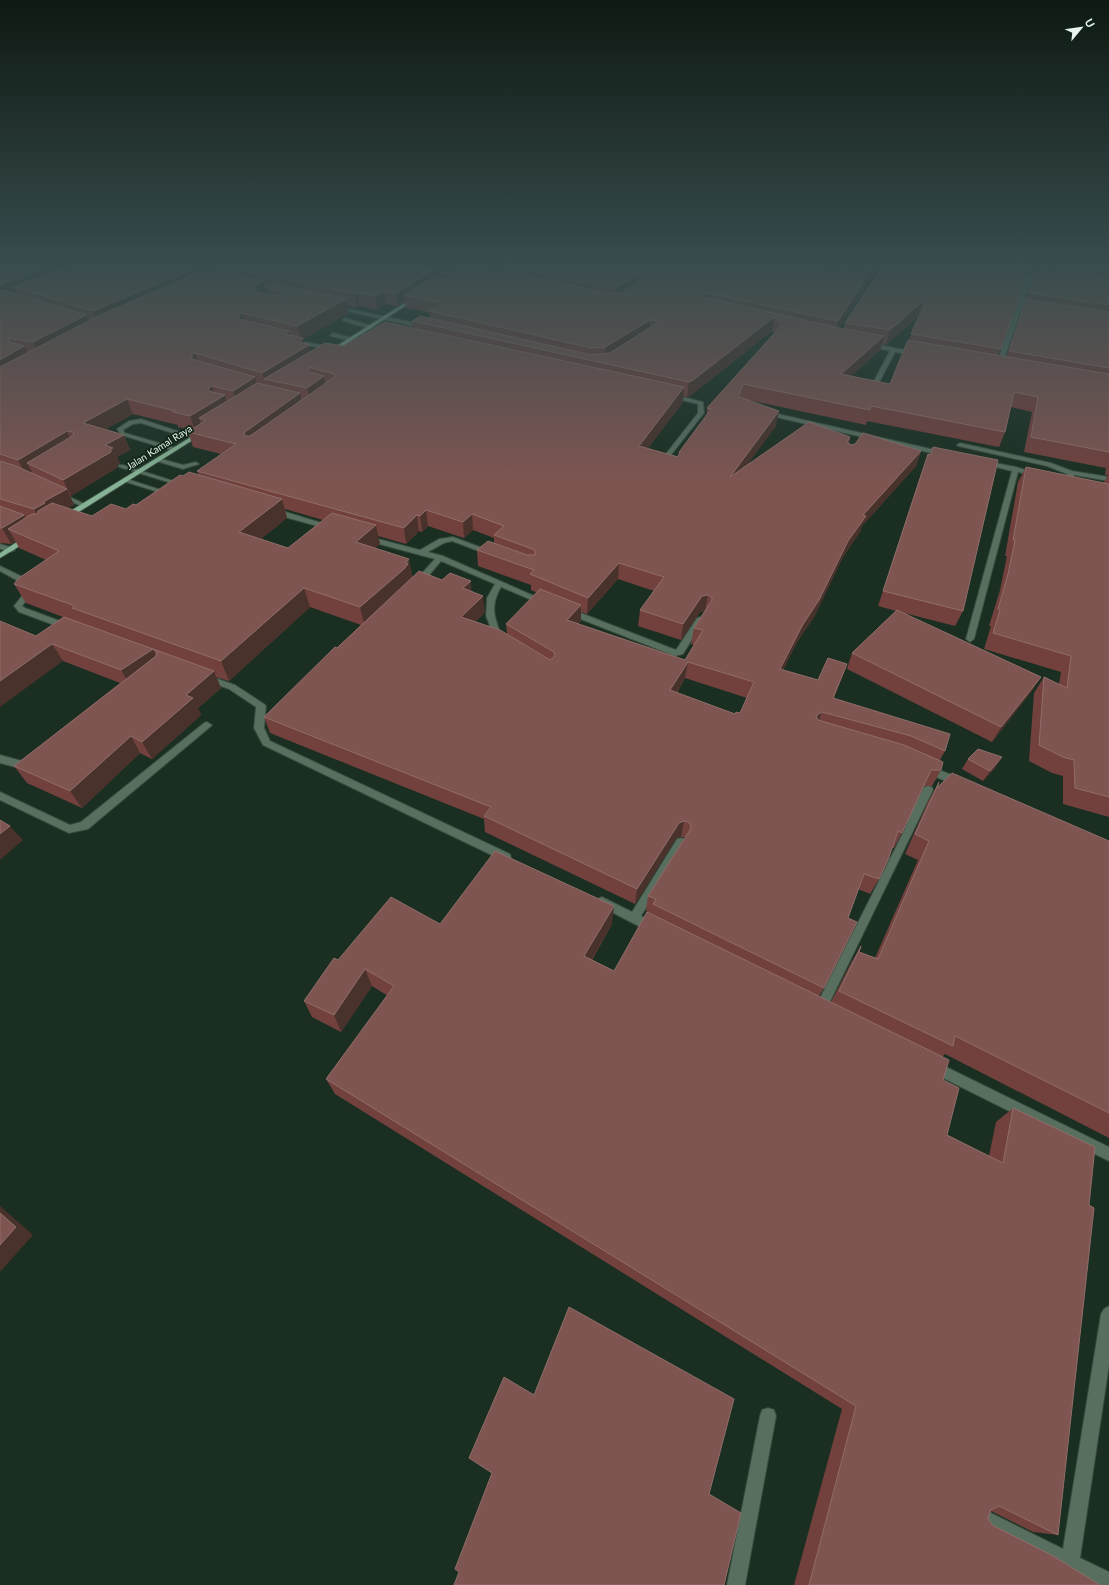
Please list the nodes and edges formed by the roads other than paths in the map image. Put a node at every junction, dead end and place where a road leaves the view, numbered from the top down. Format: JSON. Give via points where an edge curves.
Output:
{"nodes":[{"id":1,"x":351,"y":339,"type":"edge"},
{"id":2,"x":1008,"y":339,"type":"edge"},
{"id":3,"x":290,"y":341,"type":"edge"},
{"id":4,"x":865,"y":344,"type":"edge"},
{"id":5,"x":336,"y":349,"type":"junction"},
{"id":6,"x":893,"y":350,"type":"junction"},
{"id":7,"x":325,"y":355,"type":"edge"},
{"id":8,"x":923,"y":355,"type":"edge"},
{"id":9,"x":991,"y":367,"type":"edge"},
{"id":10,"x":998,"y":368,"type":"junction"},
{"id":11,"x":1006,"y":369,"type":"edge"},
{"id":12,"x":871,"y":393,"type":"edge"},
{"id":13,"x":661,"y":394,"type":"edge"},
{"id":14,"x":756,"y":411,"type":"edge"},
{"id":15,"x":205,"y":430,"type":"edge"},
{"id":16,"x":193,"y":438,"type":"junction"},
{"id":17,"x":960,"y":445,"type":"dead end"},
{"id":18,"x":174,"y":450,"type":"junction"},
{"id":19,"x":948,"y":455,"type":"edge"},
{"id":20,"x":158,"y":460,"type":"junction"},
{"id":21,"x":978,"y":461,"type":"edge"},
{"id":22,"x":196,"y":464,"type":"dead end"},
{"id":23,"x":661,"y":464,"type":"edge"},
{"id":24,"x":121,"y":466,"type":"dead end"},
{"id":25,"x":1016,"y":469,"type":"junction"},
{"id":26,"x":138,"y":472,"type":"junction"},
{"id":27,"x":1071,"y":473,"type":"junction"},
{"id":28,"x":1046,"y":476,"type":"edge"},
{"id":29,"x":1062,"y":479,"type":"edge"},
{"id":30,"x":1109,"y":479,"type":"edge"},
{"id":31,"x":125,"y":480,"type":"junction"},
{"id":32,"x":191,"y":487,"type":"edge"},
{"id":33,"x":158,"y":490,"type":"edge"},
{"id":34,"x":55,"y":492,"type":"edge"},
{"id":35,"x":83,"y":505,"type":"junction"},
{"id":36,"x":268,"y":509,"type":"edge"},
{"id":37,"x":56,"y":522,"type":"edge"},
{"id":38,"x":337,"y":529,"type":"edge"},
{"id":39,"x":36,"y":534,"type":"edge"},
{"id":40,"x":360,"y":536,"type":"edge"},
{"id":41,"x":0,"y":546,"type":"edge"},
{"id":42,"x":11,"y":550,"type":"junction"},
{"id":43,"x":422,"y":553,"type":"junction"},
{"id":44,"x":0,"y":556,"type":"edge"},
{"id":45,"x":503,"y":557,"type":"edge"},
{"id":46,"x":440,"y":558,"type":"junction"},
{"id":47,"x":0,"y":568,"type":"edge"},
{"id":48,"x":499,"y":584,"type":"junction"},
{"id":49,"x":411,"y":591,"type":"edge"},
{"id":50,"x":704,"y":615,"type":"edge"},
{"id":51,"x":82,"y":632,"type":"edge"},
{"id":52,"x":970,"y":639,"type":"dead end"},
{"id":53,"x":504,"y":644,"type":"edge"},
{"id":54,"x":194,"y":673,"type":"edge"},
{"id":55,"x":207,"y":725,"type":"dead end"},
{"id":56,"x":0,"y":759,"type":"edge"},
{"id":57,"x":38,"y":765,"type":"edge"},
{"id":58,"x":920,"y":766,"type":"edge"},
{"id":59,"x":967,"y":786,"type":"edge"},
{"id":60,"x":928,"y":790,"type":"edge"},
{"id":61,"x":0,"y":796,"type":"edge"},
{"id":62,"x":681,"y":842,"type":"edge"},
{"id":63,"x":519,"y":863,"type":"edge"},
{"id":64,"x":591,"y":897,"type":"edge"},
{"id":65,"x":634,"y":918,"type":"junction"},
{"id":66,"x":663,"y":932,"type":"edge"},
{"id":67,"x":820,"y":1010,"type":"edge"},
{"id":68,"x":926,"y":1063,"type":"edge"},
{"id":69,"x":1109,"y":1154,"type":"edge"},
{"id":70,"x":1109,"y":1314,"type":"edge"},
{"id":71,"x":768,"y":1416,"type":"dead end"},
{"id":72,"x":978,"y":1515,"type":"edge"},
{"id":73,"x":1070,"y":1562,"type":"junction"},
{"id":74,"x":1109,"y":1582,"type":"edge"},
{"id":75,"x":736,"y":1585,"type":"edge"}],
"edges":[{"from":1,"to":5,"type":"main road"},
{"from":2,"to":10,"type":"street"},
{"from":3,"to":5,"type":"street"},
{"from":4,"to":6,"type":"street"},
{"from":5,"to":7,"type":"main road"},
{"from":6,"to":8,"type":"street"},
{"from":6,"to":12,"type":"street"},
{"from":9,"to":10,"type":"street"},
{"from":10,"to":11,"type":"street"},
{"from":13,"to":23,"type":"street","via":[[701,403],[701,413]]},
{"from":14,"to":19,"type":"street","via":[[863,439]]},
{"from":15,"to":16,"type":"main road","name":"Jalan Kamal Raya"},
{"from":16,"to":18,"type":"main road","name":"Jalan Kamal Raya"},
{"from":16,"to":18,"type":"street","via":[[141,421],[131,422],[120,429],[123,434]]},
{"from":17,"to":27,"type":"street","via":[[1049,464]]},
{"from":18,"to":20,"type":"main road","name":"Jalan Kamal Raya"},
{"from":20,"to":22,"type":"street","via":[[182,467]]},
{"from":20,"to":26,"type":"main road","name":"Jalan Kamal Raya"},
{"from":21,"to":25,"type":"street"},
{"from":24,"to":26,"type":"street"},
{"from":25,"to":28,"type":"street"},
{"from":25,"to":52,"type":"street"},
{"from":26,"to":31,"type":"main road","name":"Jalan Kamal Raya"},
{"from":26,"to":32,"type":"street"},
{"from":27,"to":29,"type":"street","via":[[1073,481]]},
{"from":27,"to":30,"type":"street"},
{"from":31,"to":33,"type":"street"},
{"from":31,"to":35,"type":"main road","name":"Jalan Kamal Raya"},
{"from":34,"to":35,"type":"street"},
{"from":35,"to":37,"type":"main road","name":"Jalan Kamal Raya"},
{"from":36,"to":38,"type":"street"},
{"from":39,"to":42,"type":"main road"},
{"from":40,"to":43,"type":"street"},
{"from":41,"to":42,"type":"street"},
{"from":42,"to":44,"type":"main road"},
{"from":43,"to":45,"type":"street","via":[[442,541],[453,540]]},
{"from":43,"to":46,"type":"street"},
{"from":46,"to":48,"type":"street"},
{"from":46,"to":49,"type":"street"},
{"from":47,"to":51,"type":"street","via":[[33,587],[18,606],[22,610]]},
{"from":48,"to":50,"type":"street","via":[[676,653],[680,652]]},
{"from":48,"to":53,"type":"street","via":[[491,598],[490,616],[498,640]]},
{"from":54,"to":63,"type":"street","via":[[232,687],[262,706],[259,728],[266,743]]},
{"from":55,"to":61,"type":"street","via":[[84,826],[69,829]]},
{"from":56,"to":57,"type":"street","via":[[27,767]]},
{"from":58,"to":59,"type":"street"},
{"from":60,"to":67,"type":"street"},
{"from":62,"to":65,"type":"street"},
{"from":64,"to":65,"type":"street"},
{"from":65,"to":66,"type":"street"},
{"from":68,"to":69,"type":"street"},
{"from":70,"to":73,"type":"street"},
{"from":71,"to":75,"type":"street"},
{"from":72,"to":73,"type":"street"},
{"from":73,"to":74,"type":"street"}]}
